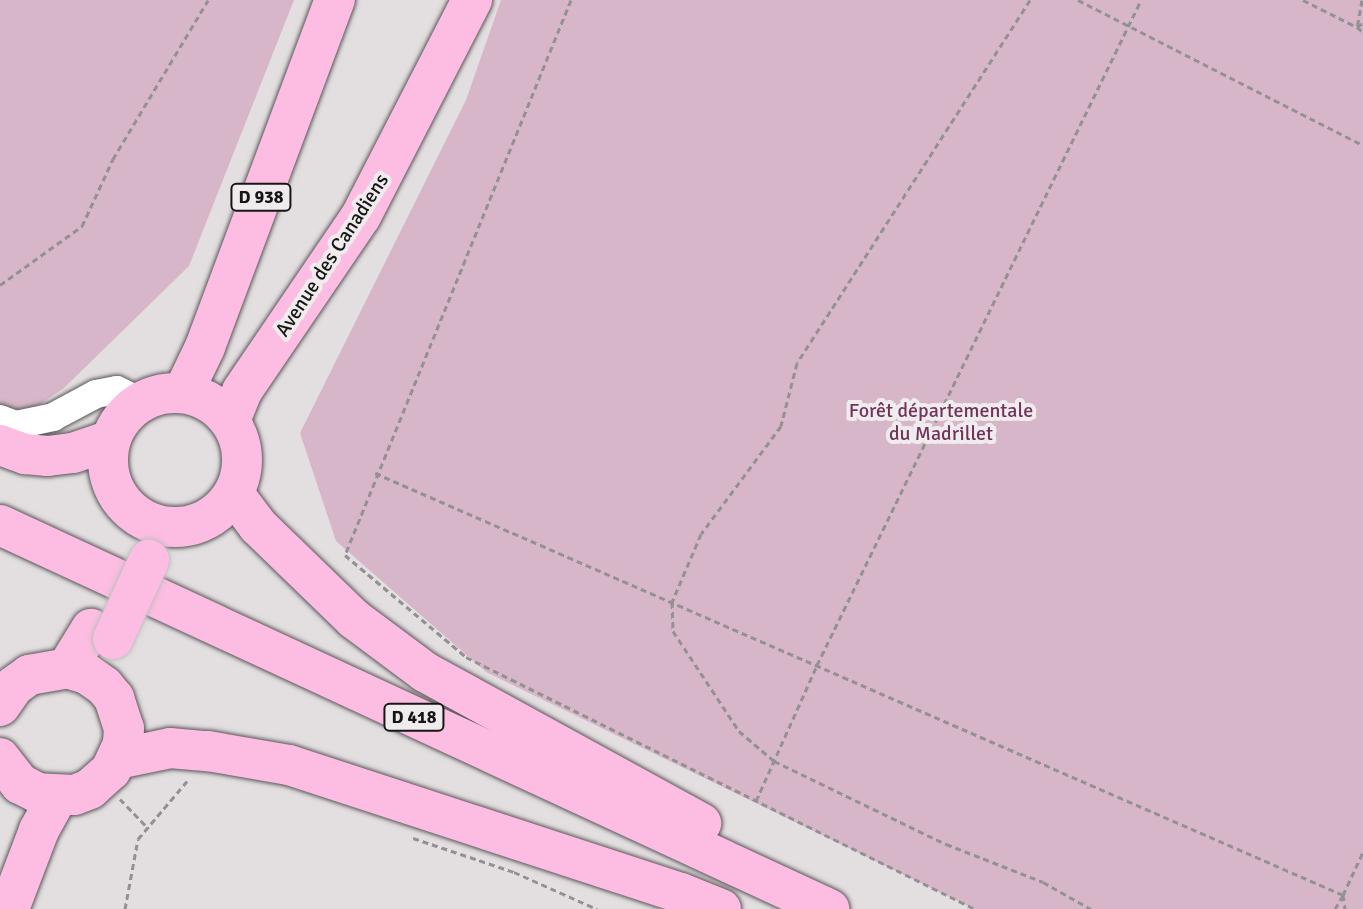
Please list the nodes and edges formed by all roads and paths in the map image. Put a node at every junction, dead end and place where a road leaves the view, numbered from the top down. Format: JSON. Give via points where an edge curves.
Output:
{"nodes":[{"id":1,"x":208,"y":0,"type":"edge"},
{"id":2,"x":335,"y":0,"type":"edge"},
{"id":3,"x":472,"y":0,"type":"edge"},
{"id":4,"x":571,"y":0,"type":"edge"},
{"id":5,"x":1030,"y":0,"type":"edge"},
{"id":6,"x":1078,"y":0,"type":"edge"},
{"id":7,"x":1141,"y":0,"type":"edge"},
{"id":8,"x":1303,"y":0,"type":"edge"},
{"id":9,"x":1362,"y":0,"type":"edge"},
{"id":10,"x":1363,"y":23,"type":"edge"},
{"id":11,"x":1127,"y":24,"type":"junction"},
{"id":12,"x":1357,"y":27,"type":"junction"},
{"id":13,"x":1363,"y":32,"type":"edge"},
{"id":14,"x":1363,"y":145,"type":"edge"},
{"id":15,"x":0,"y":285,"type":"edge"},
{"id":16,"x":183,"y":393,"type":"junction"},
{"id":17,"x":140,"y":401,"type":"junction"},
{"id":18,"x":0,"y":419,"type":"edge"},
{"id":19,"x":230,"y":421,"type":"junction"},
{"id":20,"x":110,"y":440,"type":"junction"},
{"id":21,"x":0,"y":445,"type":"edge"},
{"id":22,"x":375,"y":473,"type":"junction"},
{"id":23,"x":234,"y":494,"type":"junction"},
{"id":24,"x":0,"y":525,"type":"edge"},
{"id":25,"x":143,"y":538,"type":"junction"},
{"id":26,"x":0,"y":555,"type":"edge"},
{"id":27,"x":672,"y":602,"type":"junction"},
{"id":28,"x":102,"y":634,"type":"junction"},
{"id":29,"x":817,"y":665,"type":"junction"},
{"id":30,"x":67,"y":668,"type":"junction"},
{"id":31,"x":104,"y":686,"type":"junction"},
{"id":32,"x":1,"y":701,"type":"edge"},
{"id":33,"x":774,"y":761,"type":"junction"},
{"id":34,"x":110,"y":769,"type":"junction"},
{"id":35,"x":2,"y":776,"type":"edge"},
{"id":36,"x":189,"y":778,"type":"dead end"},
{"id":37,"x":57,"y":797,"type":"junction"},
{"id":38,"x":756,"y":801,"type":"junction"},
{"id":39,"x":148,"y":828,"type":"junction"},
{"id":40,"x":411,"y":837,"type":"dead end"},
{"id":41,"x":1363,"y":852,"type":"edge"},
{"id":42,"x":1343,"y":895,"type":"junction"},
{"id":43,"x":824,"y":907,"type":"edge"},
{"id":44,"x":9,"y":909,"type":"edge"},
{"id":45,"x":125,"y":909,"type":"edge"},
{"id":46,"x":597,"y":909,"type":"edge"},
{"id":47,"x":721,"y":909,"type":"edge"},
{"id":48,"x":767,"y":909,"type":"edge"},
{"id":49,"x":975,"y":909,"type":"edge"},
{"id":50,"x":1091,"y":909,"type":"edge"},
{"id":51,"x":1335,"y":909,"type":"edge"},
{"id":52,"x":1345,"y":909,"type":"edge"}],
"edges":[{"from":1,"to":15,"type":"path","via":[[113,159],[82,226]]},
{"from":2,"to":16,"type":"highway","number":"D 938"},
{"from":3,"to":19,"type":"highway","name":"Avenue des Canadiens","via":[[361,216],[242,391]]},
{"from":4,"to":22,"type":"path"},
{"from":5,"to":27,"type":"path","via":[[797,363],[781,426],[701,534]]},
{"from":6,"to":11,"type":"path"},
{"from":7,"to":11,"type":"path"},
{"from":8,"to":12,"type":"path"},
{"from":9,"to":12,"type":"path"},
{"from":10,"to":12,"type":"path"},
{"from":11,"to":14,"type":"path"},
{"from":11,"to":29,"type":"path"},
{"from":12,"to":13,"type":"path"},
{"from":16,"to":17,"type":"highway"},
{"from":16,"to":19,"type":"highway","via":[[217,407]]},
{"from":17,"to":18,"type":"lane","via":[[117,390],[96,394],[53,417],[16,425]]},
{"from":17,"to":20,"type":"highway"},
{"from":19,"to":23,"type":"highway","via":[[242,457]]},
{"from":20,"to":21,"type":"highway","via":[[48,456]]},
{"from":20,"to":25,"type":"highway","via":[[110,482]]},
{"from":22,"to":27,"type":"path"},
{"from":22,"to":38,"type":"path","via":[[345,555],[466,657]]},
{"from":23,"to":25,"type":"highway","via":[[204,521]]},
{"from":23,"to":43,"type":"highway","via":[[258,526],[354,619],[425,672],[783,869]]},
{"from":24,"to":43,"type":"highway","number":"D 418"},
{"from":25,"to":28,"type":"highway"},
{"from":26,"to":48,"type":"highway","number":"D 418"},
{"from":27,"to":29,"type":"path"},
{"from":27,"to":33,"type":"path","via":[[673,631],[739,731]]},
{"from":28,"to":30,"type":"highway"},
{"from":28,"to":31,"type":"highway"},
{"from":29,"to":33,"type":"path"},
{"from":29,"to":42,"type":"path"},
{"from":30,"to":31,"type":"highway"},
{"from":30,"to":32,"type":"highway","via":[[29,675]]},
{"from":31,"to":34,"type":"highway","via":[[124,728]]},
{"from":33,"to":38,"type":"path"},
{"from":33,"to":50,"type":"path","via":[[946,844],[1043,882]]},
{"from":34,"to":37,"type":"highway","via":[[90,789]]},
{"from":34,"to":39,"type":"path"},
{"from":34,"to":47,"type":"highway","via":[[170,748],[289,765]]},
{"from":35,"to":37,"type":"highway"},
{"from":36,"to":39,"type":"path"},
{"from":37,"to":44,"type":"highway"},
{"from":38,"to":49,"type":"path"},
{"from":39,"to":45,"type":"path","via":[[138,839]]},
{"from":40,"to":46,"type":"path","via":[[514,872]]},
{"from":41,"to":42,"type":"path"},
{"from":42,"to":51,"type":"path"},
{"from":42,"to":52,"type":"path"}]}
